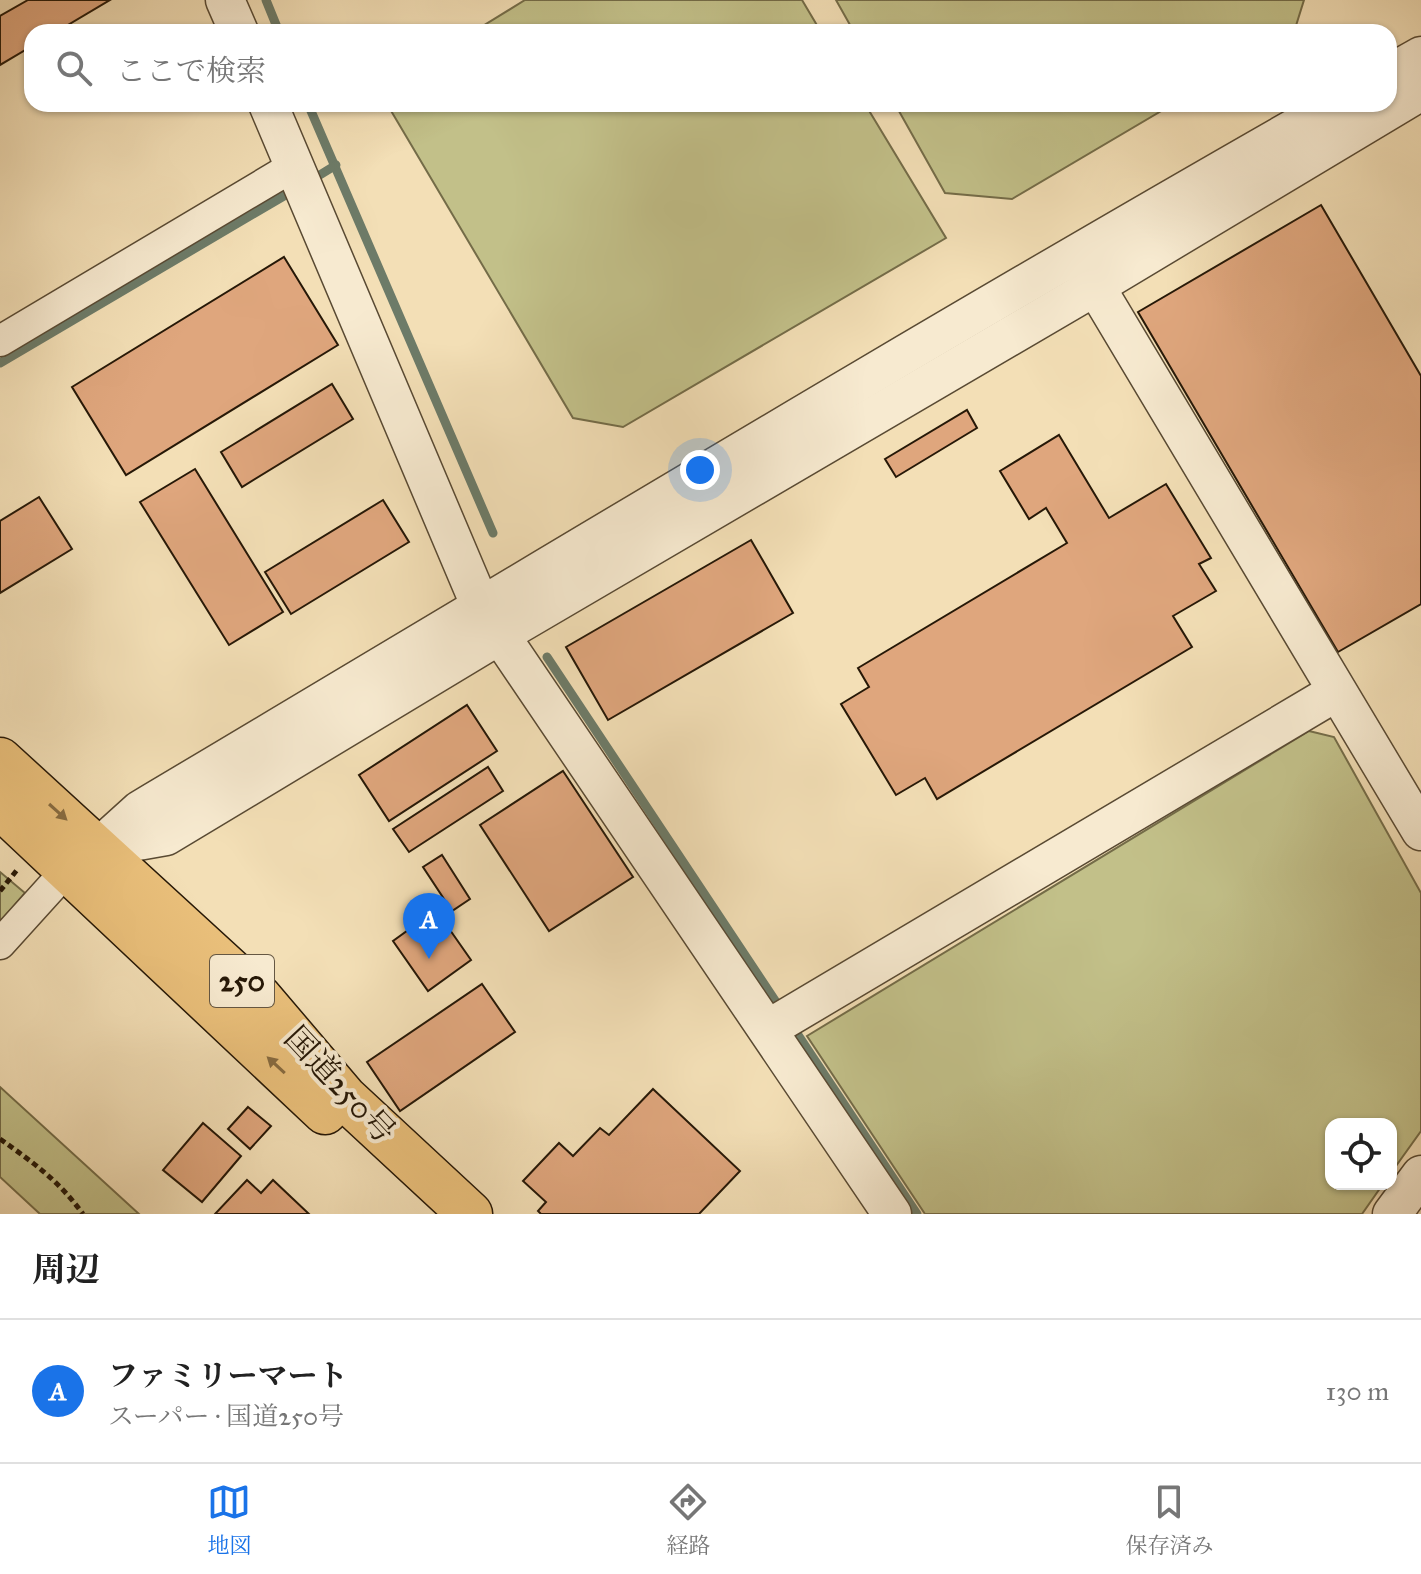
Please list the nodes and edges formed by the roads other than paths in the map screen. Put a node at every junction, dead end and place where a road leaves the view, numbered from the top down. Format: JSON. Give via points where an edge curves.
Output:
{"nodes":[{"id":1,"x":225,"y":0,"type":"edge"},
{"id":2,"x":236,"y":24,"type":"edge"},
{"id":3,"x":1421,"y":56,"type":"edge"},
{"id":4,"x":1397,"y":70,"type":"edge"},
{"id":5,"x":1421,"y":91,"type":"edge"},
{"id":6,"x":1397,"y":105,"type":"edge"},
{"id":7,"x":271,"y":112,"type":"edge"},
{"id":8,"x":1323,"y":112,"type":"edge"},
{"id":9,"x":1386,"y":112,"type":"edge"},
{"id":10,"x":294,"y":166,"type":"junction"},
{"id":11,"x":1076,"y":253,"type":"junction"},
{"id":12,"x":1094,"y":287,"type":"junction"},
{"id":13,"x":0,"y":341,"type":"edge"},
{"id":14,"x":489,"y":622,"type":"junction"},
{"id":15,"x":1336,"y":692,"type":"junction"},
{"id":16,"x":0,"y":760,"type":"edge"},
{"id":17,"x":0,"y":806,"type":"edge"},
{"id":18,"x":1421,"y":831,"type":"edge"},
{"id":19,"x":82,"y":859,"type":"junction"},
{"id":20,"x":0,"y":944,"type":"edge"},
{"id":21,"x":768,"y":1029,"type":"junction"},
{"id":22,"x":1421,"y":1175,"type":"edge"},
{"id":23,"x":436,"y":1214,"type":"edge"},
{"id":24,"x":470,"y":1214,"type":"edge"},
{"id":25,"x":892,"y":1214,"type":"edge"},
{"id":26,"x":1392,"y":1214,"type":"edge"}],
"edges":[{"from":1,"to":2,"type":"street"},
{"from":3,"to":4,"type":"street"},
{"from":5,"to":6,"type":"street"},
{"from":7,"to":10,"type":"street"},
{"from":8,"to":11,"type":"street"},
{"from":9,"to":12,"type":"street"},
{"from":10,"to":13,"type":"street"},
{"from":10,"to":14,"type":"street"},
{"from":11,"to":12,"type":"street"},
{"from":11,"to":14,"type":"street"},
{"from":12,"to":14,"type":"street"},
{"from":12,"to":15,"type":"street"},
{"from":14,"to":19,"type":"street","via":[[166,836]]},
{"from":14,"to":21,"type":"street"},
{"from":15,"to":18,"type":"street"},
{"from":15,"to":21,"type":"street"},
{"from":16,"to":19,"type":"highway","name":"国道250号","number":"250","one_way":true},
{"from":17,"to":19,"type":"highway","name":"国道250号","number":"250"},
{"from":19,"to":20,"type":"street"},
{"from":23,"to":19,"type":"highway","name":"国道250号","number":"250","one_way":true},
{"from":19,"to":24,"type":"highway","name":"国道250号","number":"250","via":[[259,997],[345,1098]]},
{"from":21,"to":25,"type":"street"},
{"from":22,"to":26,"type":"street"}]}
